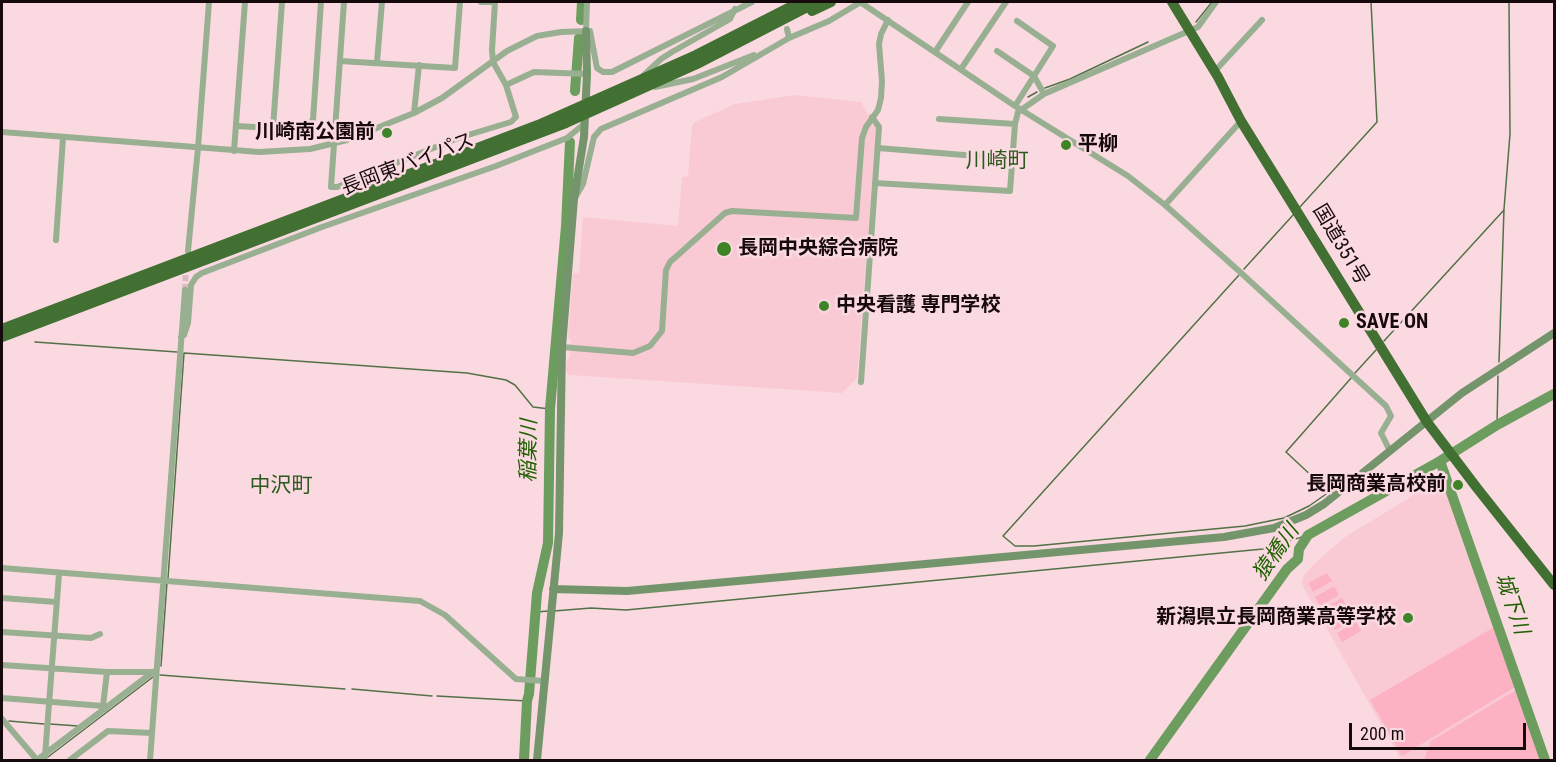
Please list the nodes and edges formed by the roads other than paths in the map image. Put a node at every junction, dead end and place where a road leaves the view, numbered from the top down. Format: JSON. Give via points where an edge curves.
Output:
{"nodes":[{"id":1,"x":209,"y":2,"type":"edge"},
{"id":2,"x":245,"y":2,"type":"edge"},
{"id":3,"x":282,"y":2,"type":"edge"},
{"id":4,"x":321,"y":2,"type":"edge"},
{"id":5,"x":344,"y":2,"type":"edge"},
{"id":6,"x":382,"y":2,"type":"edge"},
{"id":7,"x":460,"y":2,"type":"edge"},
{"id":8,"x":481,"y":2,"type":"edge"},
{"id":9,"x":495,"y":2,"type":"edge"},
{"id":10,"x":587,"y":2,"type":"edge"},
{"id":11,"x":752,"y":2,"type":"edge"},
{"id":12,"x":788,"y":2,"type":"edge"},
{"id":13,"x":800,"y":2,"type":"edge"},
{"id":14,"x":817,"y":2,"type":"edge"},
{"id":15,"x":831,"y":2,"type":"edge"},
{"id":16,"x":861,"y":2,"type":"edge"},
{"id":17,"x":968,"y":2,"type":"edge"},
{"id":18,"x":1006,"y":2,"type":"edge"},
{"id":19,"x":1172,"y":2,"type":"edge"},
{"id":20,"x":1216,"y":2,"type":"edge"},
{"id":21,"x":735,"y":9,"type":"junction"},
{"id":22,"x":888,"y":20,"type":"junction"},
{"id":23,"x":1262,"y":20,"type":"dead end"},
{"id":24,"x":1017,"y":21,"type":"dead end"},
{"id":25,"x":787,"y":29,"type":"dead end"},
{"id":26,"x":1189,"y":30,"type":"junction"},
{"id":27,"x":586,"y":31,"type":"junction"},
{"id":28,"x":789,"y":38,"type":"junction"},
{"id":29,"x":726,"y":40,"type":"junction"},
{"id":30,"x":771,"y":49,"type":"junction"},
{"id":31,"x":997,"y":51,"type":"dead end"},
{"id":32,"x":935,"y":52,"type":"junction"},
{"id":33,"x":340,"y":61,"type":"junction"},
{"id":34,"x":377,"y":62,"type":"junction"},
{"id":35,"x":493,"y":62,"type":"junction"},
{"id":36,"x":697,"y":64,"type":"junction"},
{"id":37,"x":419,"y":65,"type":"junction"},
{"id":38,"x":961,"y":69,"type":"junction"},
{"id":39,"x":1215,"y":72,"type":"junction"},
{"id":40,"x":584,"y":74,"type":"junction"},
{"id":41,"x":1034,"y":76,"type":"junction"},
{"id":42,"x":506,"y":85,"type":"junction"},
{"id":43,"x":641,"y":85,"type":"junction"},
{"id":44,"x":1044,"y":94,"type":"junction"},
{"id":45,"x":1015,"y":106,"type":"junction"},
{"id":46,"x":1022,"y":110,"type":"junction"},
{"id":47,"x":414,"y":113,"type":"junction"},
{"id":48,"x":585,"y":115,"type":"junction"},
{"id":49,"x":872,"y":117,"type":"junction"},
{"id":50,"x":939,"y":119,"type":"dead end"},
{"id":51,"x":1241,"y":121,"type":"junction"},
{"id":52,"x":1015,"y":124,"type":"junction"},
{"id":53,"x":236,"y":126,"type":"junction"},
{"id":54,"x":273,"y":128,"type":"junction"},
{"id":55,"x":2,"y":132,"type":"edge"},
{"id":56,"x":63,"y":138,"type":"junction"},
{"id":57,"x":334,"y":144,"type":"junction"},
{"id":58,"x":198,"y":148,"type":"junction"},
{"id":59,"x":878,"y":148,"type":"junction"},
{"id":60,"x":234,"y":151,"type":"junction"},
{"id":61,"x":1013,"y":159,"type":"junction"},
{"id":62,"x":875,"y":183,"type":"junction"},
{"id":63,"x":574,"y":199,"type":"junction"},
{"id":64,"x":1165,"y":205,"type":"junction"},
{"id":65,"x":56,"y":240,"type":"dead end"},
{"id":66,"x":218,"y":247,"type":"junction"},
{"id":67,"x":188,"y":250,"type":"dead end"},
{"id":68,"x":185,"y":290,"type":"tunnel mouth"},
{"id":69,"x":114,"y":295,"type":"junction"},
{"id":70,"x":2,"y":322,"type":"edge"},
{"id":71,"x":2,"y":329,"type":"edge"},
{"id":72,"x":1554,"y":333,"type":"edge"},
{"id":73,"x":2,"y":337,"type":"edge"},
{"id":74,"x":181,"y":337,"type":"junction"},
{"id":75,"x":2,"y":345,"type":"edge"},
{"id":76,"x":562,"y":347,"type":"junction"},
{"id":77,"x":861,"y":382,"type":"dead end"},
{"id":78,"x":1427,"y":422,"type":"junction"},
{"id":79,"x":1390,"y":451,"type":"junction"},
{"id":80,"x":2,"y":568,"type":"edge"},
{"id":81,"x":59,"y":574,"type":"junction"},
{"id":82,"x":166,"y":581,"type":"junction"},
{"id":83,"x":1554,"y":585,"type":"edge"},
{"id":84,"x":553,"y":590,"type":"junction"},
{"id":85,"x":2,"y":598,"type":"edge"},
{"id":86,"x":56,"y":602,"type":"junction"},
{"id":87,"x":2,"y":632,"type":"edge"},
{"id":88,"x":100,"y":634,"type":"dead end"},
{"id":89,"x":53,"y":635,"type":"junction"},
{"id":90,"x":2,"y":665,"type":"edge"},
{"id":91,"x":51,"y":669,"type":"junction"},
{"id":92,"x":107,"y":672,"type":"junction"},
{"id":93,"x":155,"y":672,"type":"junction"},
{"id":94,"x":542,"y":681,"type":"junction"},
{"id":95,"x":2,"y":698,"type":"edge"},
{"id":96,"x":48,"y":702,"type":"junction"},
{"id":97,"x":104,"y":708,"type":"junction"},
{"id":98,"x":2,"y":719,"type":"edge"},
{"id":99,"x":152,"y":734,"type":"junction"},
{"id":100,"x":45,"y":756,"type":"junction"},
{"id":101,"x":37,"y":760,"type":"edge"},
{"id":102,"x":70,"y":760,"type":"edge"},
{"id":103,"x":150,"y":760,"type":"edge"},
{"id":104,"x":537,"y":760,"type":"edge"}],
"edges":[{"from":1,"to":58,"type":"street"},
{"from":2,"to":53,"type":"street"},
{"from":3,"to":54,"type":"street"},
{"from":4,"to":54,"type":"street","via":[[313,120],[308,125]]},
{"from":5,"to":33,"type":"street"},
{"from":6,"to":34,"type":"street"},
{"from":7,"to":37,"type":"street","via":[[454,68]]},
{"from":8,"to":9,"type":"street"},
{"from":9,"to":35,"type":"street"},
{"from":10,"to":27,"type":"street"},
{"from":11,"to":21,"type":"street"},
{"from":12,"to":29,"type":"highway"},
{"from":13,"to":29,"type":"highway","name":"長岡東バイパス"},
{"from":14,"to":36,"type":"highway","name":"長岡東バイパス"},
{"from":15,"to":36,"type":"highway"},
{"from":16,"to":22,"type":"street"},
{"from":16,"to":28,"type":"street"},
{"from":17,"to":32,"type":"street"},
{"from":18,"to":38,"type":"street"},
{"from":19,"to":26,"type":"highway","name":"国道351号"},
{"from":20,"to":26,"type":"street","via":[[1198,27]]},
{"from":21,"to":27,"type":"street","via":[[612,72],[597,68],[593,38]]},
{"from":21,"to":43,"type":"street","via":[[730,19],[661,59]]},
{"from":22,"to":32,"type":"street"},
{"from":22,"to":49,"type":"street","via":[[879,44],[881,98]]},
{"from":23,"to":39,"type":"street"},
{"from":24,"to":41,"type":"street","via":[[1053,46]]},
{"from":25,"to":28,"type":"street"},
{"from":26,"to":39,"type":"highway","name":"国道351号"},
{"from":26,"to":44,"type":"street"},
{"from":27,"to":35,"type":"street","via":[[537,36]]},
{"from":27,"to":40,"type":"street"},
{"from":28,"to":30,"type":"street"},
{"from":29,"to":43,"type":"highway","name":"長岡東バイパス"},
{"from":30,"to":43,"type":"street","via":[[693,79]]},
{"from":30,"to":63,"type":"street","via":[[722,77],[601,129],[594,137],[583,184]]},
{"from":31,"to":41,"type":"street"},
{"from":32,"to":38,"type":"street"},
{"from":33,"to":34,"type":"street"},
{"from":33,"to":57,"type":"street"},
{"from":34,"to":37,"type":"street"},
{"from":35,"to":42,"type":"street"},
{"from":35,"to":47,"type":"street"},
{"from":36,"to":43,"type":"highway","name":"長岡東バイパス"},
{"from":37,"to":47,"type":"street"},
{"from":38,"to":45,"type":"street"},
{"from":39,"to":51,"type":"highway","name":"国道351号"},
{"from":40,"to":42,"type":"street","via":[[534,72]]},
{"from":40,"to":48,"type":"street"},
{"from":41,"to":44,"type":"street"},
{"from":41,"to":45,"type":"street"},
{"from":42,"to":57,"type":"street","via":[[516,117],[511,122],[331,187]]},
{"from":43,"to":48,"type":"highway","name":"長岡東バイパス"},
{"from":44,"to":46,"type":"street"},
{"from":45,"to":46,"type":"street"},
{"from":46,"to":52,"type":"street"},
{"from":46,"to":64,"type":"street","via":[[1128,176]]},
{"from":47,"to":57,"type":"street"},
{"from":48,"to":63,"type":"street"},
{"from":48,"to":66,"type":"highway","name":"長岡東バイパス","via":[[475,150]]},
{"from":48,"to":69,"type":"highway","name":"長岡東バイパス"},
{"from":48,"to":74,"type":"street","via":[[567,138],[202,273],[191,285],[188,323]]},
{"from":49,"to":59,"type":"street","via":[[879,127]]},
{"from":49,"to":76,"type":"street","via":[[862,138],[856,218],[725,213],[670,262],[666,270],[662,331],[650,346],[633,353]]},
{"from":50,"to":52,"type":"street"},
{"from":51,"to":64,"type":"street"},
{"from":51,"to":78,"type":"highway","name":"国道351号"},
{"from":52,"to":61,"type":"street"},
{"from":53,"to":54,"type":"street"},
{"from":53,"to":60,"type":"street"},
{"from":55,"to":56,"type":"street"},
{"from":56,"to":58,"type":"street"},
{"from":56,"to":65,"type":"street"},
{"from":57,"to":60,"type":"street","via":[[293,152]]},
{"from":58,"to":60,"type":"street"},
{"from":58,"to":67,"type":"street"},
{"from":59,"to":61,"type":"street"},
{"from":59,"to":62,"type":"street"},
{"from":61,"to":62,"type":"street","via":[[1010,191]]},
{"from":62,"to":77,"type":"street"},
{"from":63,"to":76,"type":"street"},
{"from":64,"to":79,"type":"street","via":[[1381,400],[1391,413],[1381,433]]},
{"from":66,"to":70,"type":"highway"},
{"from":66,"to":71,"type":"highway","name":"長岡東バイパス"},
{"from":68,"to":74,"type":"street"},
{"from":69,"to":73,"type":"highway","name":"長岡東バイパス"},
{"from":69,"to":75,"type":"highway"},
{"from":72,"to":78,"type":"street","via":[[1462,393]]},
{"from":74,"to":82,"type":"street"},
{"from":76,"to":84,"type":"street"},
{"from":78,"to":79,"type":"street"},
{"from":78,"to":83,"type":"highway","name":"国道351号"},
{"from":79,"to":84,"type":"street","via":[[1312,512],[1253,533],[627,591]]},
{"from":80,"to":81,"type":"street"},
{"from":81,"to":82,"type":"street"},
{"from":81,"to":86,"type":"street"},
{"from":82,"to":93,"type":"street"},
{"from":82,"to":94,"type":"street","via":[[420,601],[446,615],[516,679]]},
{"from":84,"to":94,"type":"street"},
{"from":85,"to":86,"type":"street"},
{"from":86,"to":89,"type":"street"},
{"from":87,"to":89,"type":"street"},
{"from":88,"to":89,"type":"street","via":[[91,638]]},
{"from":89,"to":91,"type":"street"},
{"from":90,"to":91,"type":"street"},
{"from":91,"to":92,"type":"street"},
{"from":91,"to":96,"type":"street"},
{"from":92,"to":93,"type":"street"},
{"from":92,"to":97,"type":"street"},
{"from":93,"to":97,"type":"street"},
{"from":93,"to":99,"type":"street"},
{"from":94,"to":104,"type":"street"},
{"from":95,"to":96,"type":"street"},
{"from":96,"to":97,"type":"street"},
{"from":96,"to":100,"type":"street"},
{"from":97,"to":100,"type":"street"},
{"from":98,"to":101,"type":"street"},
{"from":99,"to":102,"type":"street","via":[[108,731]]},
{"from":99,"to":103,"type":"street"},
{"from":100,"to":101,"type":"street"}]}
